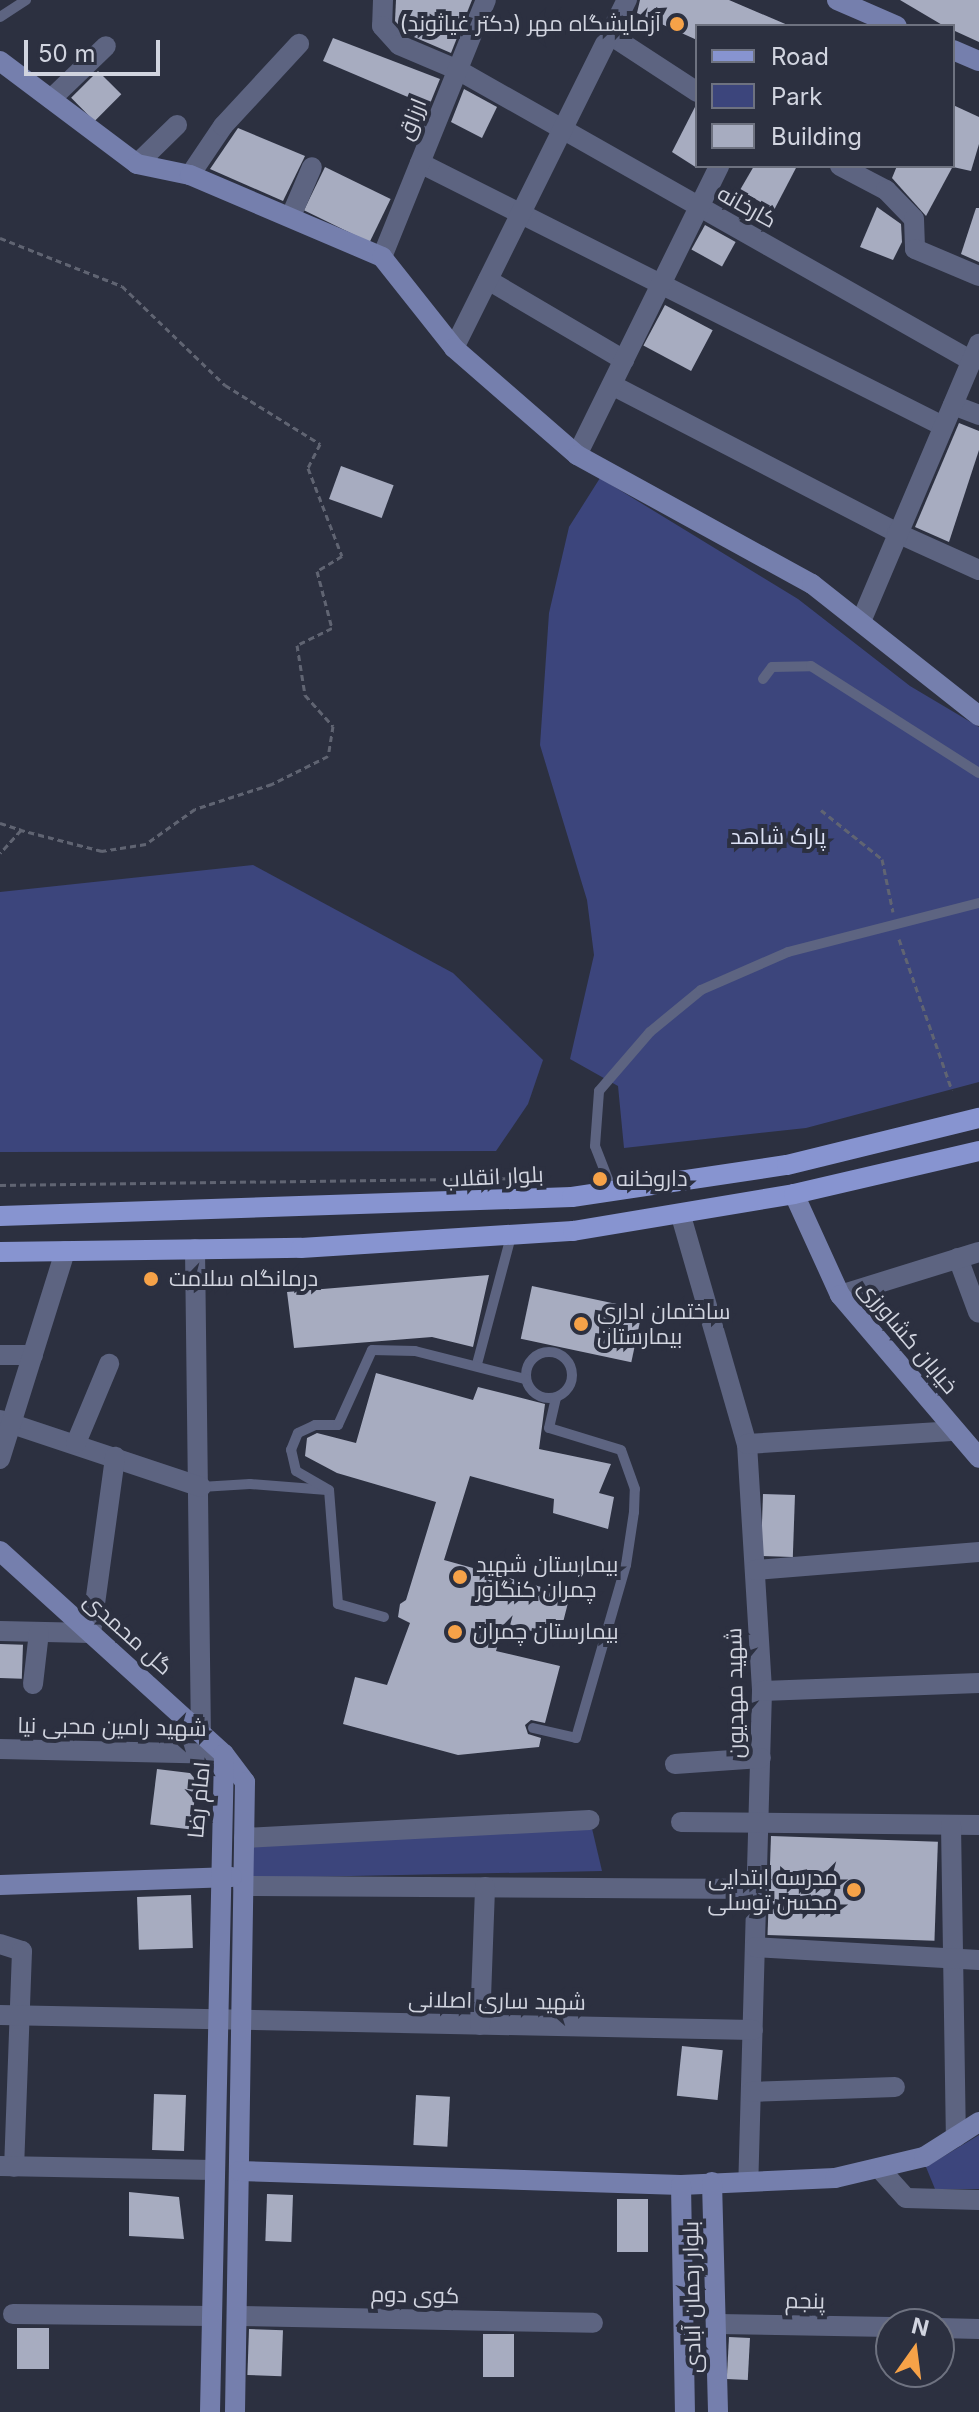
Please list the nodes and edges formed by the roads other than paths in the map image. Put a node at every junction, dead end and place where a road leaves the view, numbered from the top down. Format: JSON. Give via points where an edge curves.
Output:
{"nodes":[{"id":1,"x":26,"y":0,"type":"edge"},
{"id":2,"x":486,"y":0,"type":"edge"},
{"id":3,"x":627,"y":0,"type":"edge"},
{"id":4,"x":837,"y":0,"type":"edge"},
{"id":5,"x":380,"y":1,"type":"edge"},
{"id":6,"x":0,"y":17,"type":"edge"},
{"id":7,"x":892,"y":24,"type":"edge"},
{"id":8,"x":610,"y":35,"type":"junction"},
{"id":9,"x":299,"y":44,"type":"dead end"},
{"id":10,"x":106,"y":46,"type":"dead end"},
{"id":11,"x":955,"y":51,"type":"edge"},
{"id":12,"x":0,"y":61,"type":"edge"},
{"id":13,"x":979,"y":61,"type":"edge"},
{"id":14,"x":458,"y":70,"type":"junction"},
{"id":15,"x":695,"y":91,"type":"edge"},
{"id":16,"x":51,"y":99,"type":"junction"},
{"id":17,"x":177,"y":125,"type":"dead end"},
{"id":18,"x":562,"y":130,"type":"junction"},
{"id":19,"x":420,"y":163,"type":"junction"},
{"id":20,"x":137,"y":164,"type":"junction"},
{"id":21,"x":312,"y":167,"type":"dead end"},
{"id":22,"x":718,"y":168,"type":"edge"},
{"id":23,"x":844,"y":168,"type":"edge"},
{"id":24,"x":190,"y":175,"type":"junction"},
{"id":25,"x":699,"y":207,"type":"junction"},
{"id":26,"x":521,"y":213,"type":"junction"},
{"id":27,"x":291,"y":216,"type":"junction"},
{"id":28,"x":382,"y":257,"type":"junction"},
{"id":29,"x":979,"y":276,"type":"edge"},
{"id":30,"x":488,"y":280,"type":"junction"},
{"id":31,"x":661,"y":284,"type":"junction"},
{"id":32,"x":454,"y":348,"type":"junction"},
{"id":33,"x":975,"y":352,"type":"edge"},
{"id":34,"x":624,"y":360,"type":"junction"},
{"id":35,"x":612,"y":385,"type":"junction"},
{"id":36,"x":953,"y":405,"type":"junction"},
{"id":37,"x":979,"y":415,"type":"edge"},
{"id":38,"x":943,"y":426,"type":"junction"},
{"id":39,"x":577,"y":455,"type":"junction"},
{"id":40,"x":897,"y":533,"type":"junction"},
{"id":41,"x":979,"y":570,"type":"edge"},
{"id":42,"x":862,"y":619,"type":"junction"},
{"id":43,"x":763,"y":679,"type":"dead end"},
{"id":44,"x":979,"y":716,"type":"edge"},
{"id":45,"x":979,"y":773,"type":"edge"},
{"id":46,"x":979,"y":903,"type":"edge"},
{"id":47,"x":979,"y":1118,"type":"edge"},
{"id":48,"x":979,"y":1151,"type":"edge"},
{"id":49,"x":613,"y":1192,"type":"junction"},
{"id":50,"x":794,"y":1194,"type":"junction"},
{"id":51,"x":0,"y":1216,"type":"edge"},
{"id":52,"x":681,"y":1216,"type":"junction"},
{"id":53,"x":511,"y":1236,"type":"junction"},
{"id":54,"x":195,"y":1249,"type":"junction"},
{"id":55,"x":65,"y":1251,"type":"junction"},
{"id":56,"x":0,"y":1252,"type":"edge"},
{"id":57,"x":979,"y":1252,"type":"edge"},
{"id":58,"x":958,"y":1258,"type":"junction"},
{"id":59,"x":840,"y":1295,"type":"junction"},
{"id":60,"x":976,"y":1299,"type":"edge"},
{"id":61,"x":0,"y":1355,"type":"edge"},
{"id":62,"x":33,"y":1355,"type":"junction"},
{"id":63,"x":109,"y":1364,"type":"dead end"},
{"id":64,"x":477,"y":1364,"type":"junction"},
{"id":65,"x":525,"y":1379,"type":"junction"},
{"id":66,"x":556,"y":1398,"type":"junction"},
{"id":67,"x":7,"y":1420,"type":"edge"},
{"id":68,"x":956,"y":1431,"type":"junction"},
{"id":69,"x":76,"y":1443,"type":"junction"},
{"id":70,"x":747,"y":1444,"type":"junction"},
{"id":71,"x":115,"y":1457,"type":"junction"},
{"id":72,"x":979,"y":1458,"type":"edge"},
{"id":73,"x":0,"y":1459,"type":"edge"},
{"id":74,"x":201,"y":1487,"type":"junction"},
{"id":75,"x":329,"y":1490,"type":"junction"},
{"id":76,"x":0,"y":1551,"type":"edge"},
{"id":77,"x":979,"y":1552,"type":"edge"},
{"id":78,"x":755,"y":1570,"type":"junction"},
{"id":79,"x":384,"y":1617,"type":"dead end"},
{"id":80,"x":0,"y":1631,"type":"edge"},
{"id":81,"x":39,"y":1632,"type":"junction"},
{"id":82,"x":91,"y":1633,"type":"junction"},
{"id":83,"x":979,"y":1683,"type":"edge"},
{"id":84,"x":33,"y":1684,"type":"dead end"},
{"id":85,"x":762,"y":1691,"type":"junction"},
{"id":86,"x":533,"y":1728,"type":"dead end"},
{"id":87,"x":201,"y":1733,"type":"junction"},
{"id":88,"x":0,"y":1749,"type":"edge"},
{"id":89,"x":224,"y":1754,"type":"junction"},
{"id":90,"x":761,"y":1758,"type":"junction"},
{"id":91,"x":675,"y":1764,"type":"dead end"},
{"id":92,"x":590,"y":1820,"type":"dead end"},
{"id":93,"x":681,"y":1822,"type":"dead end"},
{"id":94,"x":759,"y":1822,"type":"junction"},
{"id":95,"x":951,"y":1825,"type":"junction"},
{"id":96,"x":979,"y":1825,"type":"edge"},
{"id":97,"x":244,"y":1838,"type":"junction"},
{"id":98,"x":219,"y":1877,"type":"junction"},
{"id":99,"x":243,"y":1882,"type":"junction"},
{"id":100,"x":0,"y":1885,"type":"edge"},
{"id":101,"x":485,"y":1887,"type":"junction"},
{"id":102,"x":757,"y":1889,"type":"junction"},
{"id":103,"x":0,"y":1944,"type":"edge"},
{"id":104,"x":755,"y":1947,"type":"junction"},
{"id":105,"x":952,"y":1959,"type":"junction"},
{"id":106,"x":979,"y":1960,"type":"edge"},
{"id":107,"x":10,"y":2015,"type":"edge"},
{"id":108,"x":217,"y":2019,"type":"junction"},
{"id":109,"x":241,"y":2020,"type":"junction"},
{"id":110,"x":480,"y":2025,"type":"junction"},
{"id":111,"x":753,"y":2030,"type":"junction"},
{"id":112,"x":895,"y":2087,"type":"dead end"},
{"id":113,"x":751,"y":2092,"type":"junction"},
{"id":114,"x":979,"y":2122,"type":"edge"},
{"id":115,"x":956,"y":2137,"type":"junction"},
{"id":116,"x":7,"y":2167,"type":"edge"},
{"id":117,"x":879,"y":2168,"type":"junction"},
{"id":118,"x":214,"y":2170,"type":"junction"},
{"id":119,"x":239,"y":2171,"type":"junction"},
{"id":120,"x":748,"y":2179,"type":"junction"},
{"id":121,"x":712,"y":2182,"type":"junction"},
{"id":122,"x":681,"y":2185,"type":"junction"},
{"id":123,"x":979,"y":2200,"type":"edge"},
{"id":124,"x":13,"y":2314,"type":"dead end"},
{"id":125,"x":212,"y":2316,"type":"junction"},
{"id":126,"x":237,"y":2316,"type":"junction"},
{"id":127,"x":593,"y":2323,"type":"dead end"},
{"id":128,"x":718,"y":2324,"type":"junction"},
{"id":129,"x":875,"y":2327,"type":"edge"},
{"id":130,"x":955,"y":2328,"type":"edge"},
{"id":131,"x":979,"y":2329,"type":"edge"},
{"id":132,"x":210,"y":2412,"type":"edge"},
{"id":133,"x":235,"y":2412,"type":"edge"},
{"id":134,"x":685,"y":2412,"type":"edge"},
{"id":135,"x":718,"y":2412,"type":"edge"}],
"edges":[{"from":1,"to":6,"type":"lane"},
{"from":2,"to":14,"type":"street","name":"ارزاق"},
{"from":3,"to":8,"type":"street"},
{"from":4,"to":7,"type":"street"},
{"from":5,"to":14,"type":"street","name":"کارخانه","via":[[382,26],[399,45]]},
{"from":8,"to":15,"type":"street"},
{"from":8,"to":18,"type":"street"},
{"from":9,"to":24,"type":"street","via":[[223,126]]},
{"from":10,"to":16,"type":"street"},
{"from":11,"to":13,"type":"street"},
{"from":12,"to":16,"type":"street"},
{"from":14,"to":18,"type":"street","name":"کارخانه"},
{"from":14,"to":19,"type":"street","name":"ارزاق"},
{"from":16,"to":20,"type":"street"},
{"from":17,"to":20,"type":"street"},
{"from":18,"to":25,"type":"street","name":"کارخانه"},
{"from":18,"to":26,"type":"street"},
{"from":19,"to":26,"type":"street"},
{"from":19,"to":28,"type":"street","name":"ارزاق"},
{"from":20,"to":24,"type":"street"},
{"from":21,"to":27,"type":"street"},
{"from":22,"to":25,"type":"street"},
{"from":23,"to":29,"type":"street","via":[[886,190],[914,219],[915,249]]},
{"from":24,"to":27,"type":"street"},
{"from":25,"to":31,"type":"street"},
{"from":25,"to":33,"type":"street","name":"کارخانه"},
{"from":26,"to":30,"type":"street"},
{"from":26,"to":31,"type":"street"},
{"from":27,"to":28,"type":"street"},
{"from":28,"to":32,"type":"street"},
{"from":30,"to":32,"type":"street"},
{"from":30,"to":34,"type":"street"},
{"from":31,"to":34,"type":"street"},
{"from":31,"to":38,"type":"street"},
{"from":32,"to":39,"type":"street"},
{"from":33,"to":36,"type":"street"},
{"from":34,"to":35,"type":"street"},
{"from":35,"to":39,"type":"street"},
{"from":35,"to":40,"type":"street"},
{"from":36,"to":37,"type":"street"},
{"from":36,"to":38,"type":"street"},
{"from":38,"to":40,"type":"street"},
{"from":39,"to":42,"type":"street","via":[[742,542]]},
{"from":40,"to":41,"type":"street"},
{"from":40,"to":42,"type":"street"},
{"from":42,"to":44,"type":"street"},
{"from":43,"to":45,"type":"lane","via":[[772,667],[811,666]]},
{"from":46,"to":49,"type":"lane","via":[[788,952],[701,990],[650,1032],[599,1091],[595,1146]]},
{"from":47,"to":49,"type":"main road","name":"بلوار انقلاب","via":[[787,1165]]},
{"from":48,"to":50,"type":"main road"},
{"from":49,"to":51,"type":"main road","name":"بلوار انقلاب","via":[[437,1203]]},
{"from":50,"to":52,"type":"main road"},
{"from":50,"to":59,"type":"street","name":"خیابان کشاورزی"},
{"from":52,"to":53,"type":"main road"},
{"from":52,"to":70,"type":"street","name":"شهید مهدیون"},
{"from":53,"to":54,"type":"main road"},
{"from":53,"to":64,"type":"lane"},
{"from":54,"to":55,"type":"main road"},
{"from":54,"to":74,"type":"street"},
{"from":55,"to":56,"type":"main road"},
{"from":55,"to":62,"type":"street"},
{"from":57,"to":58,"type":"street"},
{"from":58,"to":59,"type":"street"},
{"from":58,"to":60,"type":"street"},
{"from":59,"to":68,"type":"street","name":"خیابان کشاورزی"},
{"from":61,"to":62,"type":"street"},
{"from":62,"to":67,"type":"street"},
{"from":63,"to":69,"type":"street"},
{"from":64,"to":65,"type":"lane"},
{"from":64,"to":75,"type":"lane","via":[[415,1351],[372,1350],[338,1425],[315,1425],[298,1433],[291,1450],[296,1471]]},
{"from":65,"to":66,"type":"lane","via":[[533,1393]]},
{"from":65,"to":66,"type":"lane","via":[[532,1359],[545,1352],[559,1354],[570,1365],[572,1381]]},
{"from":66,"to":86,"type":"lane","via":[[549,1428],[621,1450],[635,1489],[634,1512],[626,1565],[576,1738]]},
{"from":67,"to":69,"type":"street"},
{"from":67,"to":73,"type":"street"},
{"from":68,"to":70,"type":"street"},
{"from":68,"to":72,"type":"street","name":"خیابان کشاورزی"},
{"from":69,"to":71,"type":"street"},
{"from":70,"to":78,"type":"street","name":"شهید مهدیون"},
{"from":71,"to":74,"type":"street"},
{"from":71,"to":82,"type":"street"},
{"from":74,"to":75,"type":"lane","via":[[250,1484]]},
{"from":74,"to":87,"type":"street"},
{"from":75,"to":79,"type":"lane","via":[[338,1604]]},
{"from":76,"to":82,"type":"street","name":"گل محمدی"},
{"from":77,"to":78,"type":"street"},
{"from":78,"to":85,"type":"street","name":"شهید مهدیون"},
{"from":80,"to":81,"type":"street"},
{"from":81,"to":82,"type":"street"},
{"from":81,"to":84,"type":"street"},
{"from":82,"to":87,"type":"street","name":"گل محمدی"},
{"from":83,"to":85,"type":"street"},
{"from":85,"to":90,"type":"street","name":"شهید مهدیون"},
{"from":87,"to":89,"type":"street","name":"گل محمدی"},
{"from":88,"to":89,"type":"street","name":"شهید رامین محبی نیا"},
{"from":89,"to":97,"type":"street","name":"امام رضا","via":[[245,1782]]},
{"from":89,"to":98,"type":"street","name":"امام رضا"},
{"from":90,"to":91,"type":"street"},
{"from":90,"to":94,"type":"street","name":"شهید مهدیون"},
{"from":92,"to":97,"type":"street"},
{"from":93,"to":94,"type":"street"},
{"from":94,"to":95,"type":"street"},
{"from":94,"to":102,"type":"street","name":"شهید مهدیون"},
{"from":95,"to":96,"type":"street"},
{"from":95,"to":105,"type":"street"},
{"from":97,"to":99,"type":"street","name":"امام رضا"},
{"from":98,"to":99,"type":"street"},
{"from":98,"to":100,"type":"street"},
{"from":98,"to":108,"type":"street","name":"امام رضا"},
{"from":99,"to":101,"type":"street"},
{"from":99,"to":109,"type":"street","name":"امام رضا"},
{"from":101,"to":102,"type":"street"},
{"from":101,"to":110,"type":"street"},
{"from":102,"to":104,"type":"street","name":"شهید مهدیون"},
{"from":103,"to":107,"type":"street","via":[[22,1951]]},
{"from":104,"to":105,"type":"street"},
{"from":104,"to":111,"type":"street","name":"شهید مهدیون"},
{"from":105,"to":106,"type":"street"},
{"from":105,"to":115,"type":"street"},
{"from":107,"to":108,"type":"street","name":"شهید ساری اصلانی"},
{"from":107,"to":116,"type":"street"},
{"from":108,"to":109,"type":"street","name":"شهید ساری اصلانی"},
{"from":108,"to":118,"type":"street","name":"امام رضا"},
{"from":109,"to":110,"type":"street","name":"شهید ساری اصلانی"},
{"from":109,"to":119,"type":"street","name":"امام رضا"},
{"from":110,"to":111,"type":"street","name":"شهید ساری اصلانی"},
{"from":111,"to":113,"type":"street","name":"شهید مهدیون"},
{"from":112,"to":113,"type":"street"},
{"from":113,"to":120,"type":"street","name":"شهید مهدیون"},
{"from":114,"to":115,"type":"street"},
{"from":115,"to":117,"type":"street","via":[[924,2157]]},
{"from":116,"to":118,"type":"street"},
{"from":117,"to":120,"type":"street","via":[[835,2178]]},
{"from":117,"to":123,"type":"street","via":[[906,2198]]},
{"from":118,"to":125,"type":"street","name":"امام رضا"},
{"from":119,"to":122,"type":"street"},
{"from":119,"to":126,"type":"street","name":"امام رضا"},
{"from":120,"to":121,"type":"street"},
{"from":121,"to":122,"type":"street"},
{"from":121,"to":128,"type":"street","name":"بلوار رحمان آبادی"},
{"from":122,"to":134,"type":"street","name":"بلوار رحمان آبادی"},
{"from":124,"to":125,"type":"street"},
{"from":125,"to":132,"type":"street","name":"امام رضا"},
{"from":126,"to":127,"type":"street","name":"کوی دوم"},
{"from":126,"to":133,"type":"street","name":"امام رضا"},
{"from":128,"to":129,"type":"street","name":"پنجم"},
{"from":128,"to":135,"type":"street","name":"بلوار رحمان آبادی"},
{"from":130,"to":131,"type":"street"}]}
